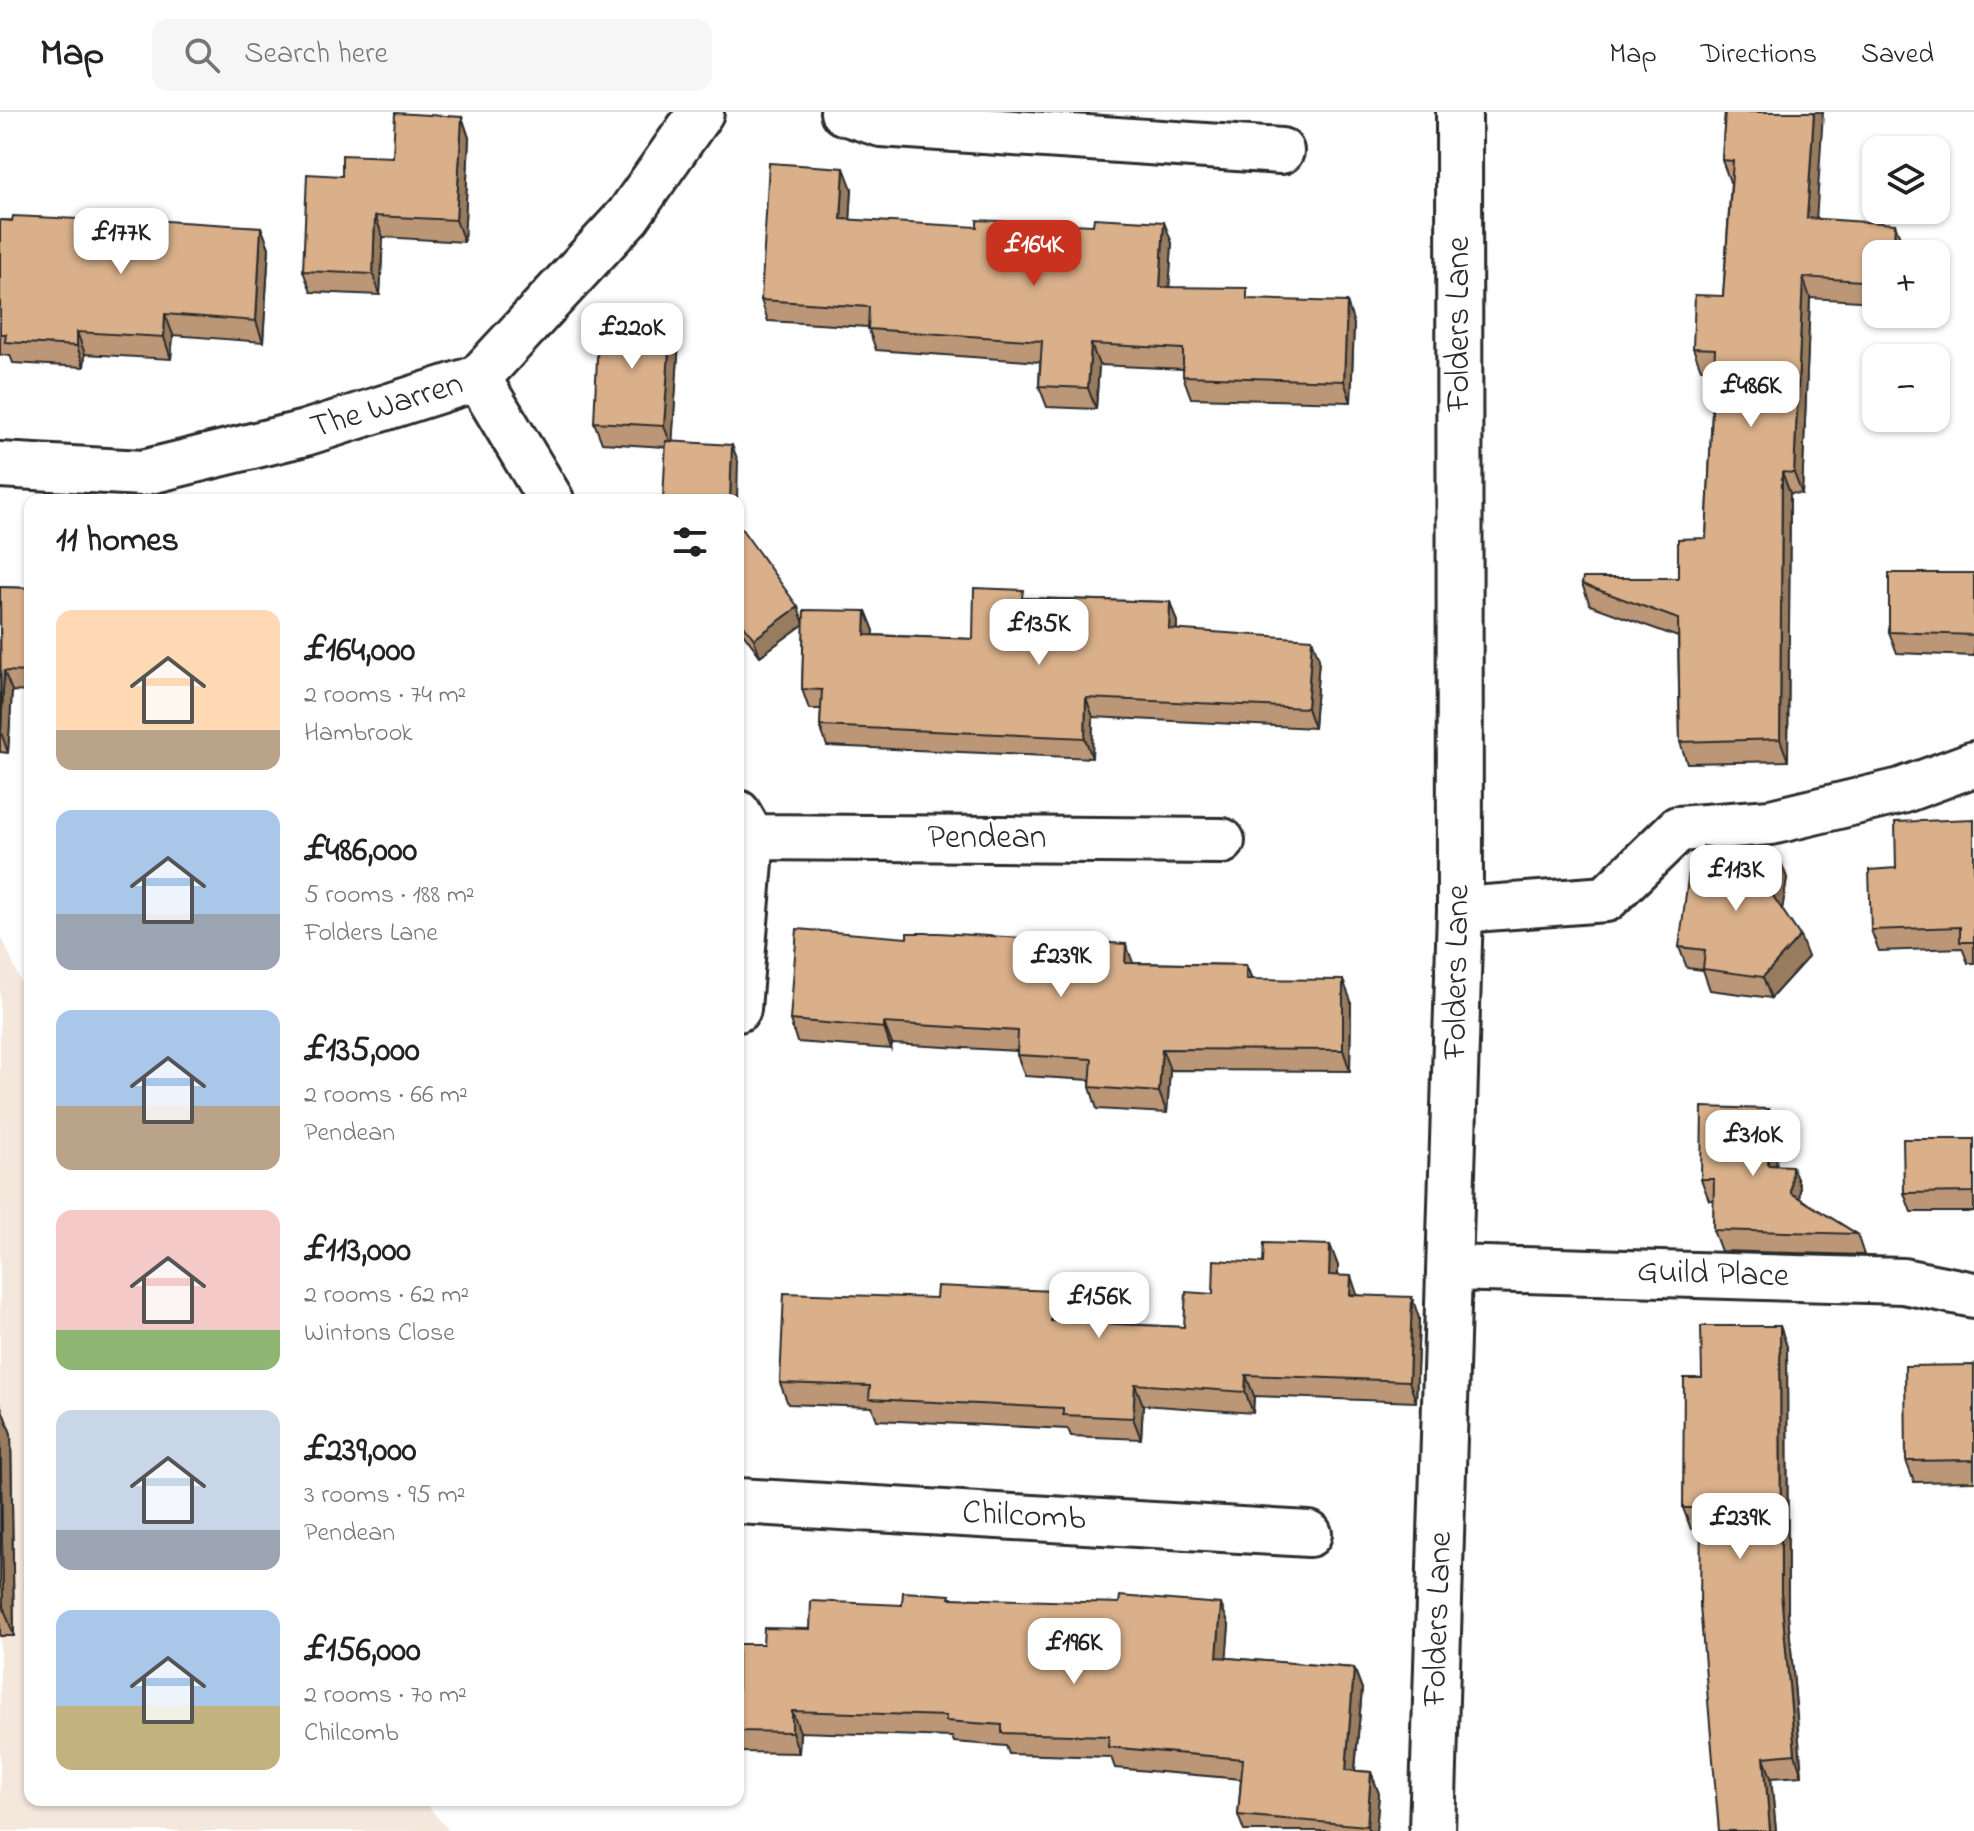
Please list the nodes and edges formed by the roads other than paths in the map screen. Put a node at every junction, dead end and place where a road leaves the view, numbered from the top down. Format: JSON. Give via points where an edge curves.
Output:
{"nodes":[{"id":1,"x":701,"y":112,"type":"edge"},
{"id":2,"x":843,"y":112,"type":"edge"},
{"id":3,"x":1459,"y":112,"type":"edge"},
{"id":4,"x":1281,"y":151,"type":"dead end"},
{"id":5,"x":478,"y":378,"type":"junction"},
{"id":6,"x":0,"y":465,"type":"edge"},
{"id":7,"x":547,"y":494,"type":"edge"},
{"id":8,"x":1974,"y":764,"type":"edge"},
{"id":9,"x":745,"y":825,"type":"edge"},
{"id":10,"x":1222,"y":841,"type":"dead end"},
{"id":11,"x":744,"y":851,"type":"edge"},
{"id":12,"x":1460,"y":910,"type":"junction"},
{"id":13,"x":1451,"y":1268,"type":"junction"},
{"id":14,"x":1974,"y":1295,"type":"edge"},
{"id":15,"x":744,"y":1501,"type":"edge"},
{"id":16,"x":1309,"y":1534,"type":"dead end"},
{"id":17,"x":1432,"y":1831,"type":"edge"}],
"edges":[{"from":1,"to":5,"type":"street","name":"The Warren","via":[[628,216]]},
{"from":2,"to":4,"type":"street","via":[[881,124]]},
{"from":3,"to":12,"type":"street","name":"Folders Lane"},
{"from":5,"to":6,"type":"street","name":"The Warren","via":[[305,433],[142,473]]},
{"from":5,"to":7,"type":"street"},
{"from":8,"to":12,"type":"street","via":[[1901,791],[1771,822],[1678,829],[1606,899]]},
{"from":9,"to":10,"type":"street","name":"Pendean"},
{"from":9,"to":11,"type":"street"},
{"from":12,"to":13,"type":"street","name":"Folders Lane"},
{"from":13,"to":14,"type":"street","name":"Guild Place","via":[[1903,1281]]},
{"from":13,"to":17,"type":"street","name":"Folders Lane"},
{"from":15,"to":16,"type":"street","name":"Chilcomb"}]}
